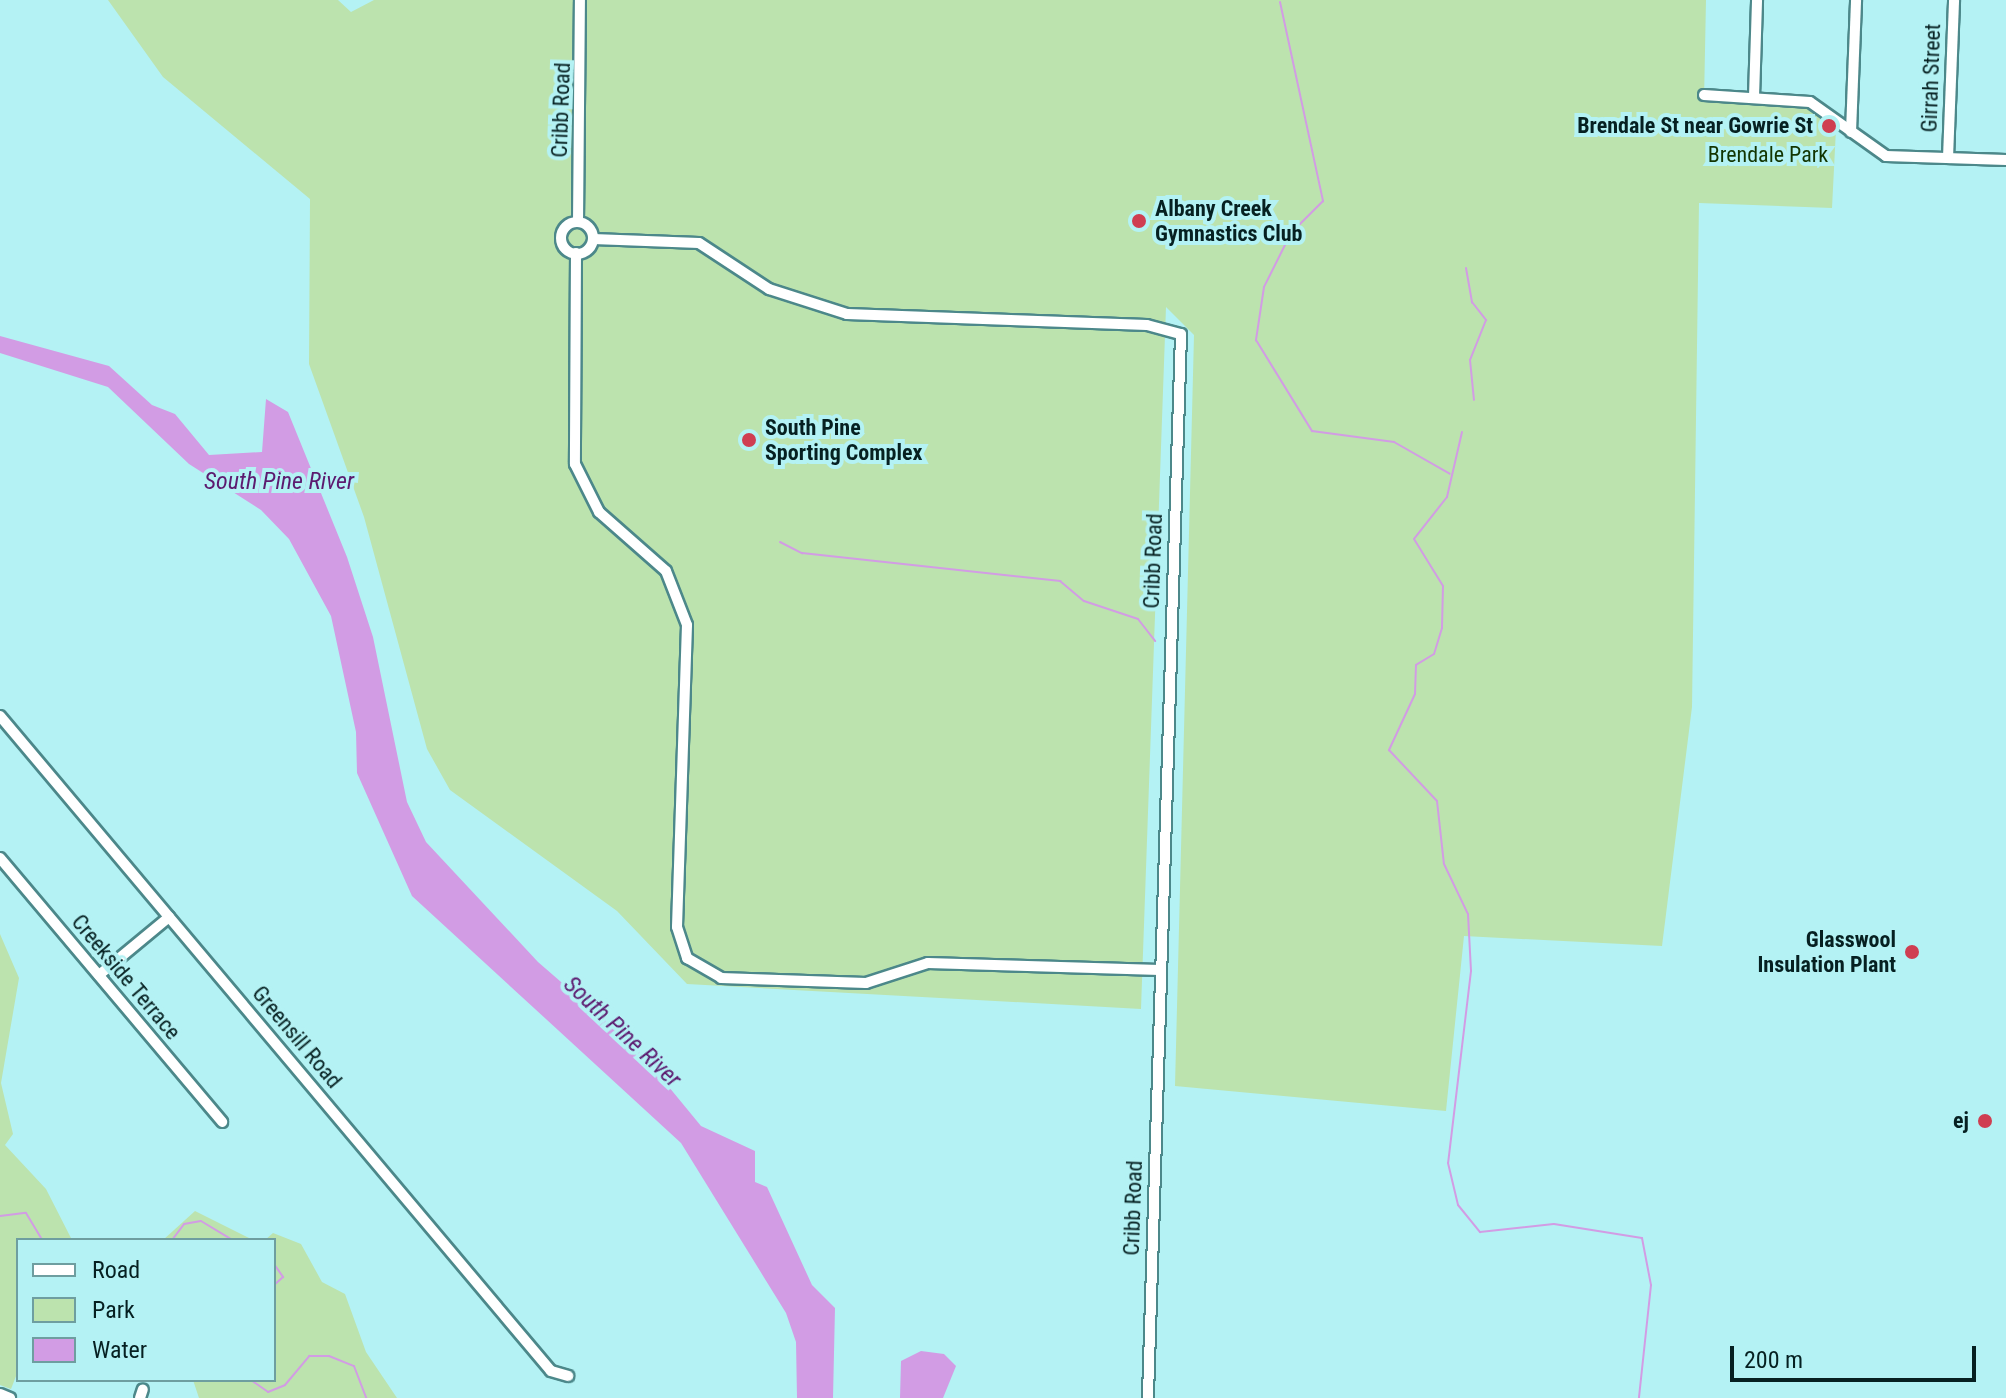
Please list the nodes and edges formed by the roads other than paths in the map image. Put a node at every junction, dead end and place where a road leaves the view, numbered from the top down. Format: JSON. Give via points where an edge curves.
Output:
{"nodes":[{"id":1,"x":580,"y":0,"type":"edge"},
{"id":2,"x":1757,"y":0,"type":"edge"},
{"id":3,"x":1856,"y":0,"type":"edge"},
{"id":4,"x":1954,"y":0,"type":"edge"},
{"id":5,"x":1704,"y":95,"type":"dead end"},
{"id":6,"x":1754,"y":97,"type":"junction"},
{"id":7,"x":1851,"y":132,"type":"junction"},
{"id":8,"x":1948,"y":158,"type":"junction"},
{"id":9,"x":2006,"y":160,"type":"edge"},
{"id":10,"x":578,"y":222,"type":"junction"},
{"id":11,"x":593,"y":239,"type":"junction"},
{"id":12,"x":576,"y":253,"type":"junction"},
{"id":13,"x":0,"y":716,"type":"edge"},
{"id":14,"x":0,"y":858,"type":"edge"},
{"id":15,"x":169,"y":917,"type":"junction"},
{"id":16,"x":1160,"y":970,"type":"junction"},
{"id":17,"x":99,"y":975,"type":"junction"},
{"id":18,"x":222,"y":1122,"type":"dead end"},
{"id":19,"x":568,"y":1376,"type":"dead end"},
{"id":20,"x":0,"y":1394,"type":"edge"},
{"id":21,"x":10,"y":1398,"type":"edge"},
{"id":22,"x":1148,"y":1398,"type":"edge"}],
"edges":[{"from":1,"to":10,"type":"street","name":"Cribb Road"},
{"from":2,"to":6,"type":"street"},
{"from":3,"to":7,"type":"street"},
{"from":4,"to":8,"type":"street","name":"Girrah Street"},
{"from":5,"to":6,"type":"street"},
{"from":6,"to":7,"type":"street","via":[[1810,102]]},
{"from":7,"to":8,"type":"street","via":[[1886,156]]},
{"from":8,"to":9,"type":"street"},
{"from":10,"to":11,"type":"street"},
{"from":10,"to":12,"type":"street","name":"Cribb Road","via":[[562,234]]},
{"from":11,"to":12,"type":"street"},
{"from":11,"to":16,"type":"street","name":"Cribb Road","via":[[699,243],[769,289],[847,314],[1147,325],[1181,334]]},
{"from":12,"to":16,"type":"street","via":[[575,464],[599,512],[666,571],[687,625],[677,927],[687,958],[721,978],[857,983],[928,963]]},
{"from":13,"to":15,"type":"street","name":"Greensill Road"},
{"from":14,"to":17,"type":"street","name":"Creekside Terrace"},
{"from":15,"to":17,"type":"street"},
{"from":15,"to":19,"type":"street","name":"Greensill Road","via":[[551,1371]]},
{"from":16,"to":22,"type":"street","name":"Cribb Road"},
{"from":17,"to":18,"type":"street","name":"Creekside Terrace"},
{"from":20,"to":21,"type":"street"}]}
